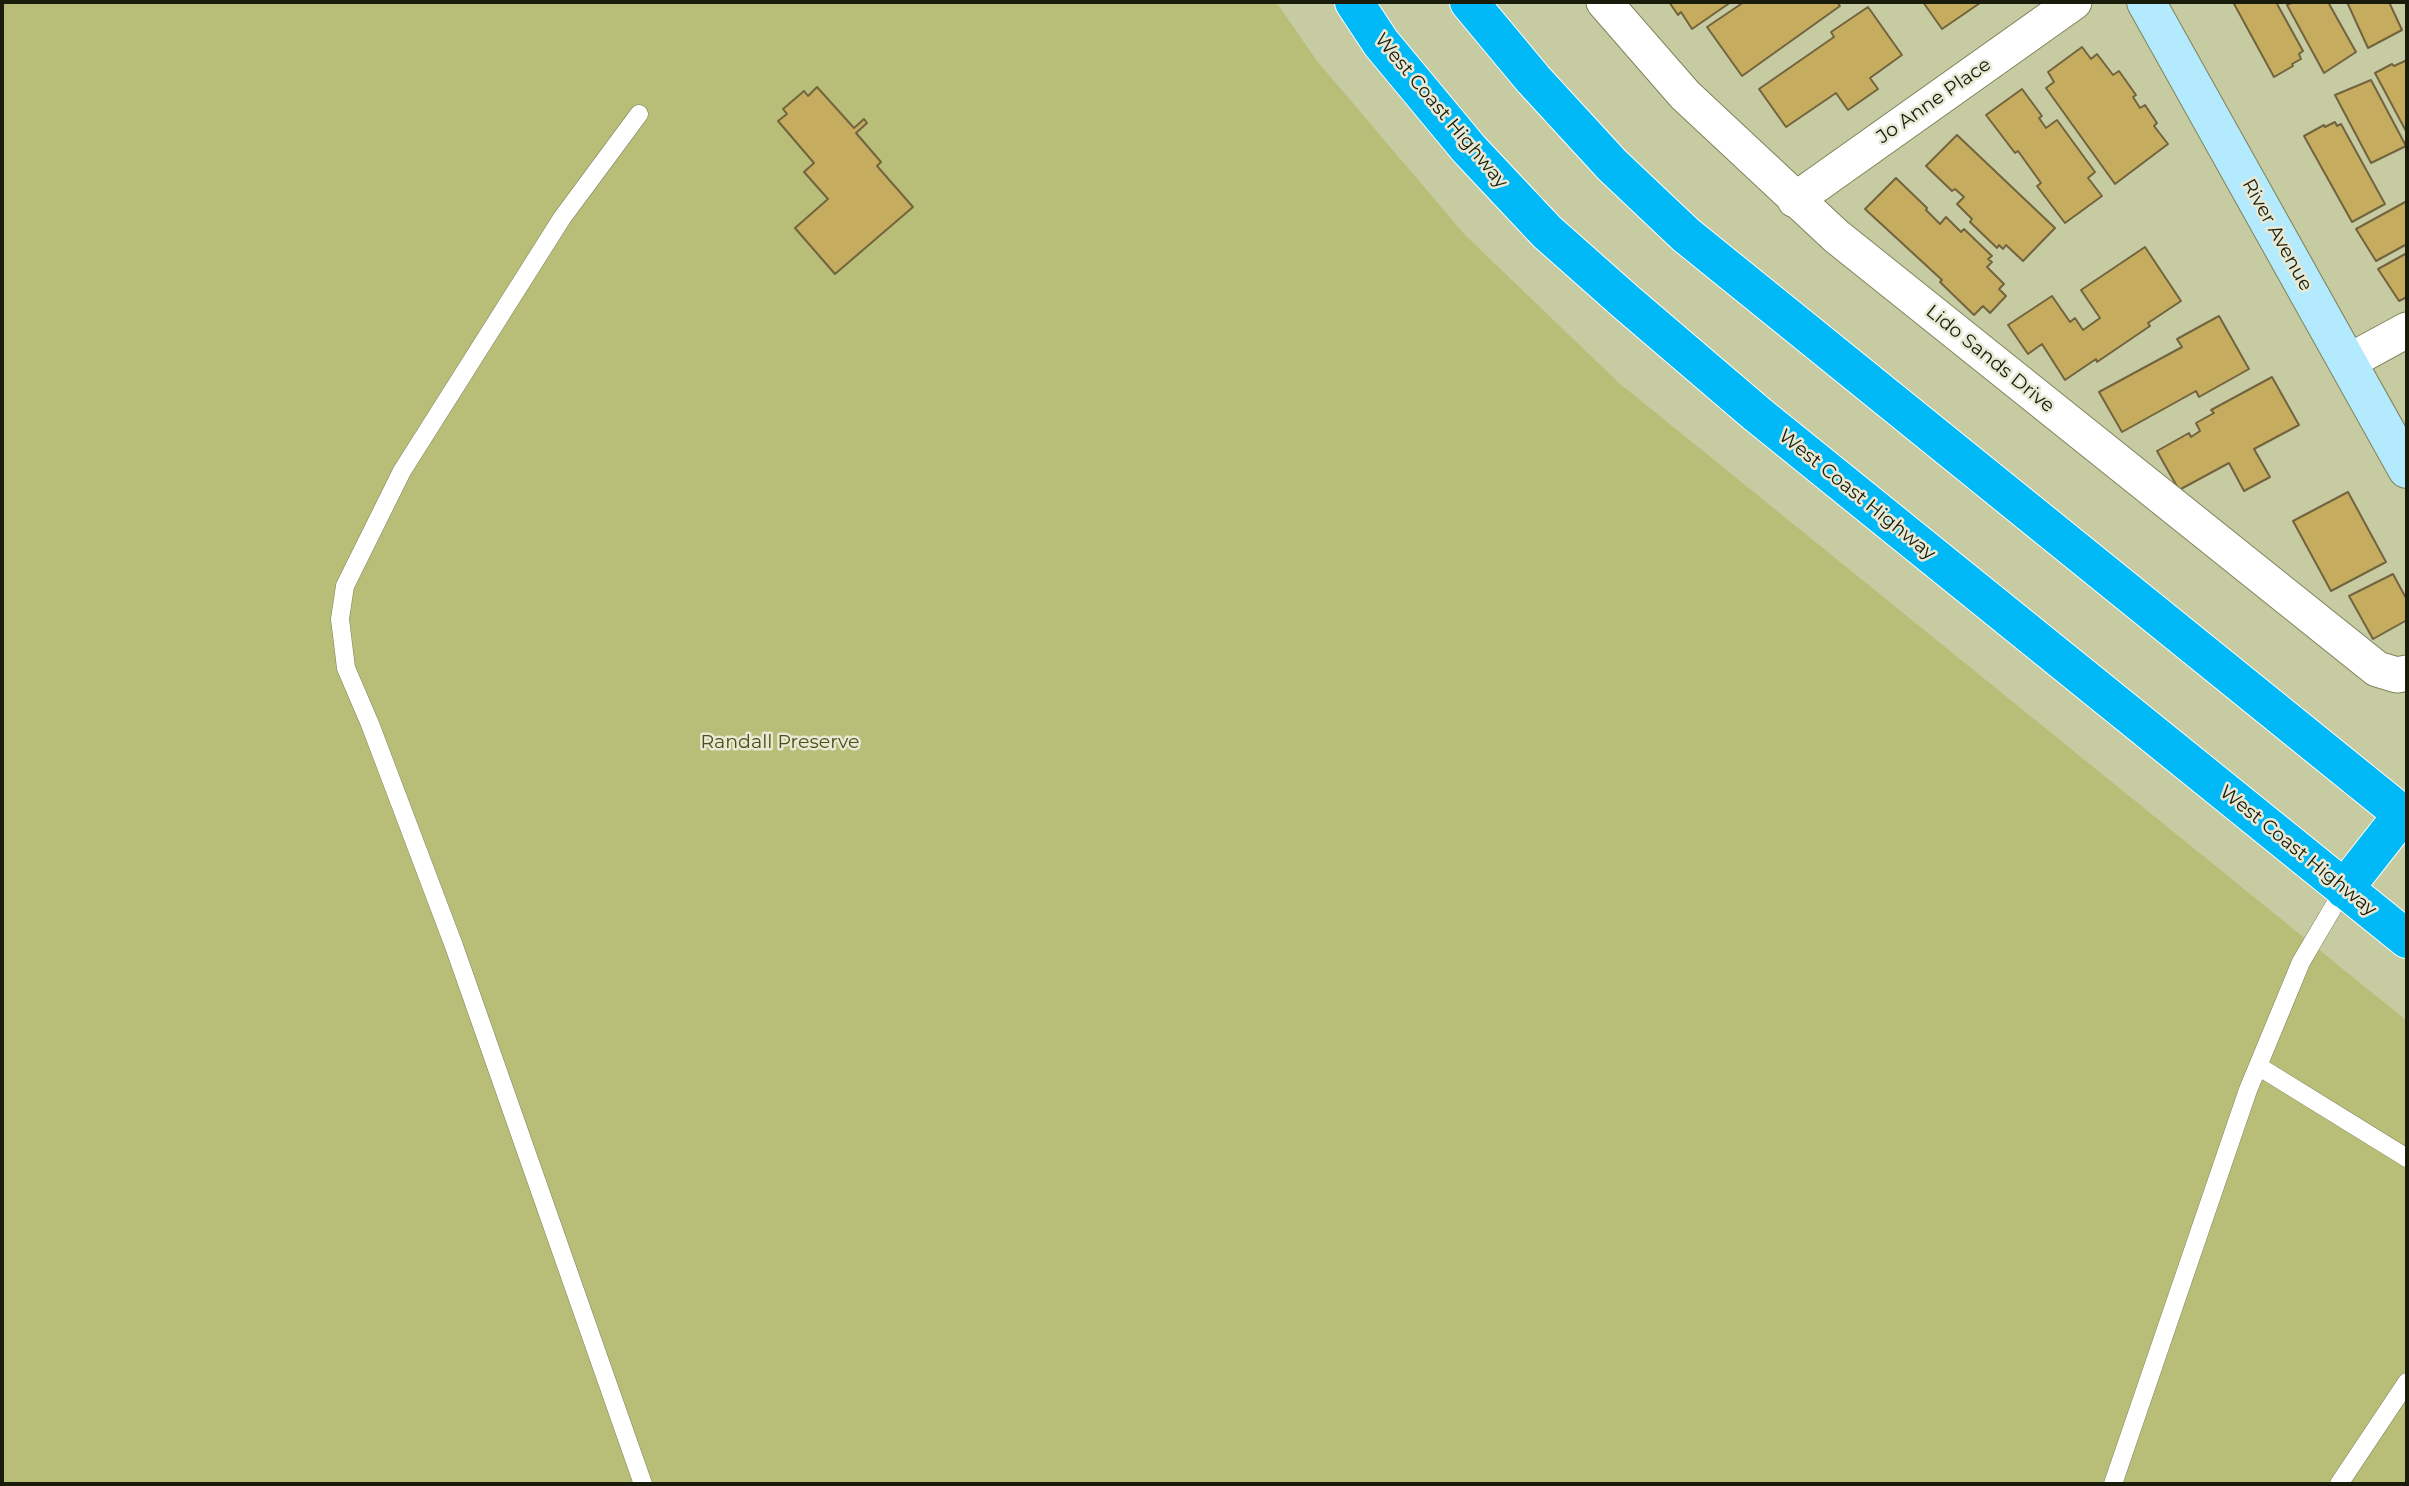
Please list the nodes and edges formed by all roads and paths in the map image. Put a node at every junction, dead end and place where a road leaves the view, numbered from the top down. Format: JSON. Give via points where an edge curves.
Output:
{"nodes":[{"id":1,"x":1353,"y":2,"type":"edge"},
{"id":2,"x":1469,"y":2,"type":"edge"},
{"id":3,"x":1604,"y":2,"type":"edge"},
{"id":4,"x":2074,"y":2,"type":"edge"},
{"id":5,"x":2146,"y":2,"type":"edge"},
{"id":6,"x":639,"y":114,"type":"dead end"},
{"id":7,"x":1795,"y":200,"type":"junction"},
{"id":8,"x":2407,"y":330,"type":"edge"},
{"id":9,"x":2348,"y":362,"type":"junction"},
{"id":10,"x":2407,"y":469,"type":"edge"},
{"id":11,"x":2407,"y":673,"type":"edge"},
{"id":12,"x":2405,"y":816,"type":"edge"},
{"id":13,"x":2344,"y":889,"type":"junction"},
{"id":14,"x":2407,"y":939,"type":"edge"},
{"id":15,"x":2258,"y":1066,"type":"junction"},
{"id":16,"x":2407,"y":1158,"type":"edge"},
{"id":17,"x":2407,"y":1382,"type":"edge"},
{"id":18,"x":643,"y":1484,"type":"edge"},
{"id":19,"x":2113,"y":1484,"type":"edge"},
{"id":20,"x":2339,"y":1484,"type":"edge"}],
"edges":[{"from":1,"to":13,"type":"highway","name":"West Coast Highway","via":[[1469,149],[1547,232],[1757,414]]},
{"from":2,"to":12,"type":"highway","via":[[1612,165],[1686,234]]},
{"from":3,"to":7,"type":"street","name":"Lido Sands Drive","via":[[1685,95]]},
{"from":4,"to":7,"type":"street","name":"Jo Anne Place"},
{"from":5,"to":9,"type":"street","name":"River Avenue"},
{"from":6,"to":18,"type":"lane","via":[[562,218],[402,471],[345,586],[340,618],[346,668],[454,946]]},
{"from":7,"to":11,"type":"street","name":"Lido Sands Drive","via":[[2377,669]]},
{"from":8,"to":9,"type":"street"},
{"from":9,"to":10,"type":"street","name":"River Avenue"},
{"from":12,"to":13,"type":"highway"},
{"from":13,"to":14,"type":"highway","name":"West Coast Highway"},
{"from":13,"to":15,"type":"lane","via":[[2301,961]]},
{"from":15,"to":16,"type":"lane"},
{"from":15,"to":19,"type":"lane"},
{"from":17,"to":20,"type":"lane"}]}
